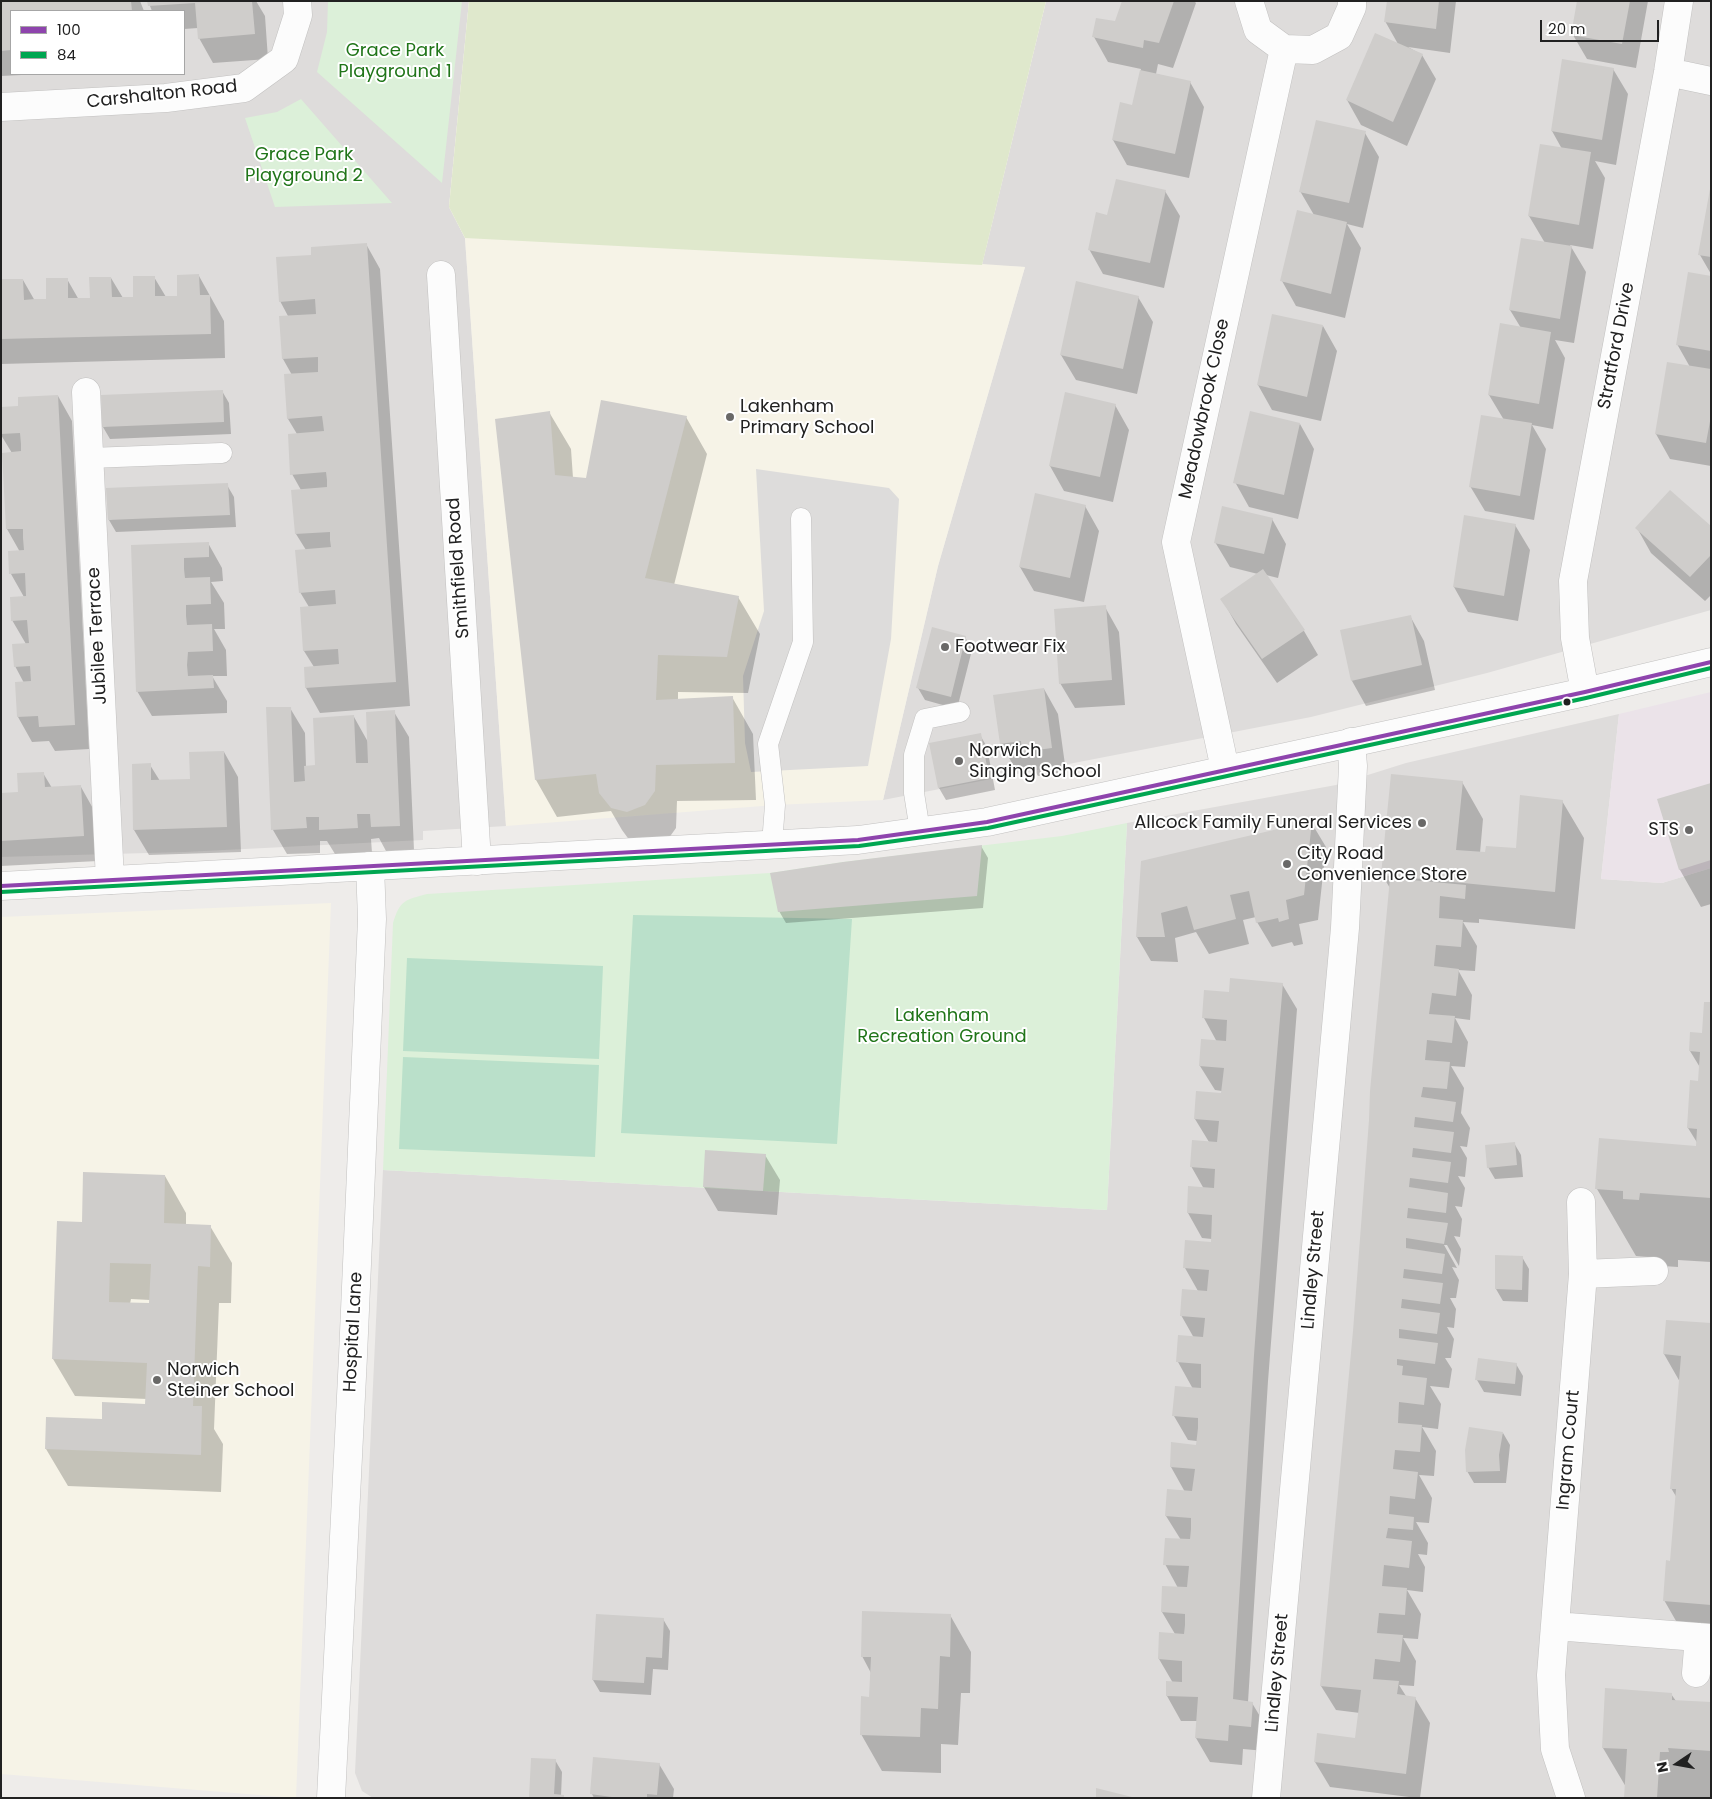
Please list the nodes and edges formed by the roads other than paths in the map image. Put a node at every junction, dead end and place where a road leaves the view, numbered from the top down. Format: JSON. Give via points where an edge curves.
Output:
{"nodes":[{"id":1,"x":297,"y":1,"type":"edge"},
{"id":2,"x":1249,"y":1,"type":"edge"},
{"id":3,"x":1352,"y":1,"type":"edge"},
{"id":4,"x":1679,"y":1,"type":"edge"},
{"id":5,"x":1284,"y":49,"type":"junction"},
{"id":6,"x":1668,"y":72,"type":"junction"},
{"id":7,"x":1711,"y":81,"type":"edge"},
{"id":8,"x":1,"y":107,"type":"edge"},
{"id":9,"x":441,"y":276,"type":"dead end"},
{"id":10,"x":86,"y":392,"type":"dead end"},
{"id":11,"x":222,"y":453,"type":"dead end"},
{"id":12,"x":90,"y":458,"type":"junction"},
{"id":13,"x":801,"y":518,"type":"dead end"},
{"id":14,"x":1711,"y":662,"type":"edge"},
{"id":15,"x":1586,"y":692,"type":"junction"},
{"id":16,"x":960,"y":712,"type":"dead end"},
{"id":17,"x":1351,"y":742,"type":"junction"},
{"id":18,"x":1225,"y":769,"type":"junction"},
{"id":19,"x":920,"y":831,"type":"junction"},
{"id":20,"x":772,"y":844,"type":"junction"},
{"id":21,"x":477,"y":861,"type":"junction"},
{"id":22,"x":370,"y":866,"type":"junction"},
{"id":23,"x":110,"y":880,"type":"junction"},
{"id":24,"x":1,"y":886,"type":"edge"},
{"id":25,"x":1581,"y":1202,"type":"dead end"},
{"id":26,"x":1654,"y":1271,"type":"dead end"},
{"id":27,"x":1583,"y":1274,"type":"junction"},
{"id":28,"x":1555,"y":1626,"type":"junction"},
{"id":29,"x":1705,"y":1638,"type":"edge"},
{"id":30,"x":1696,"y":1673,"type":"dead end"},
{"id":31,"x":331,"y":1798,"type":"edge"},
{"id":32,"x":1266,"y":1798,"type":"edge"},
{"id":33,"x":1571,"y":1798,"type":"edge"}],
"edges":[{"from":1,"to":8,"type":"street","name":"Carshalton Road","via":[[298,15],[284,58],[244,88],[166,98]]},
{"from":2,"to":5,"type":"street","via":[[1258,30]]},
{"from":3,"to":5,"type":"street","via":[[1339,36],[1313,50]]},
{"from":4,"to":6,"type":"street","name":"Stratford Drive"},
{"from":5,"to":18,"type":"street","name":"Meadowbrook Close","via":[[1176,542]]},
{"from":6,"to":7,"type":"street"},
{"from":6,"to":15,"type":"street","name":"Stratford Drive","via":[[1573,581],[1575,638]]},
{"from":9,"to":21,"type":"street","name":"Smithfield Road"},
{"from":10,"to":12,"type":"street","name":"Jubilee Terrace"},
{"from":11,"to":12,"type":"lane"},
{"from":12,"to":23,"type":"street","name":"Jubilee Terrace"},
{"from":13,"to":20,"type":"lane","via":[[803,642],[768,744],[775,804]]},
{"from":14,"to":15,"type":"street"},
{"from":15,"to":17,"type":"street"},
{"from":16,"to":19,"type":"lane","via":[[925,719],[914,755],[914,793]]},
{"from":17,"to":18,"type":"street"},
{"from":17,"to":32,"type":"street","name":"Lindley Street","via":[[1353,766],[1345,928]]},
{"from":18,"to":19,"type":"street","via":[[987,822]]},
{"from":19,"to":20,"type":"street","via":[[858,840]]},
{"from":20,"to":21,"type":"street"},
{"from":21,"to":22,"type":"street"},
{"from":22,"to":23,"type":"street"},
{"from":22,"to":31,"type":"street","name":"Hospital Lane","via":[[371,949]]},
{"from":23,"to":24,"type":"street"},
{"from":25,"to":27,"type":"street","name":"Ingram Court"},
{"from":26,"to":27,"type":"street"},
{"from":27,"to":28,"type":"street","name":"Ingram Court"},
{"from":28,"to":29,"type":"street"},
{"from":28,"to":33,"type":"street","name":"Ingram Court","via":[[1551,1675],[1555,1749]]},
{"from":29,"to":30,"type":"street"}]}
